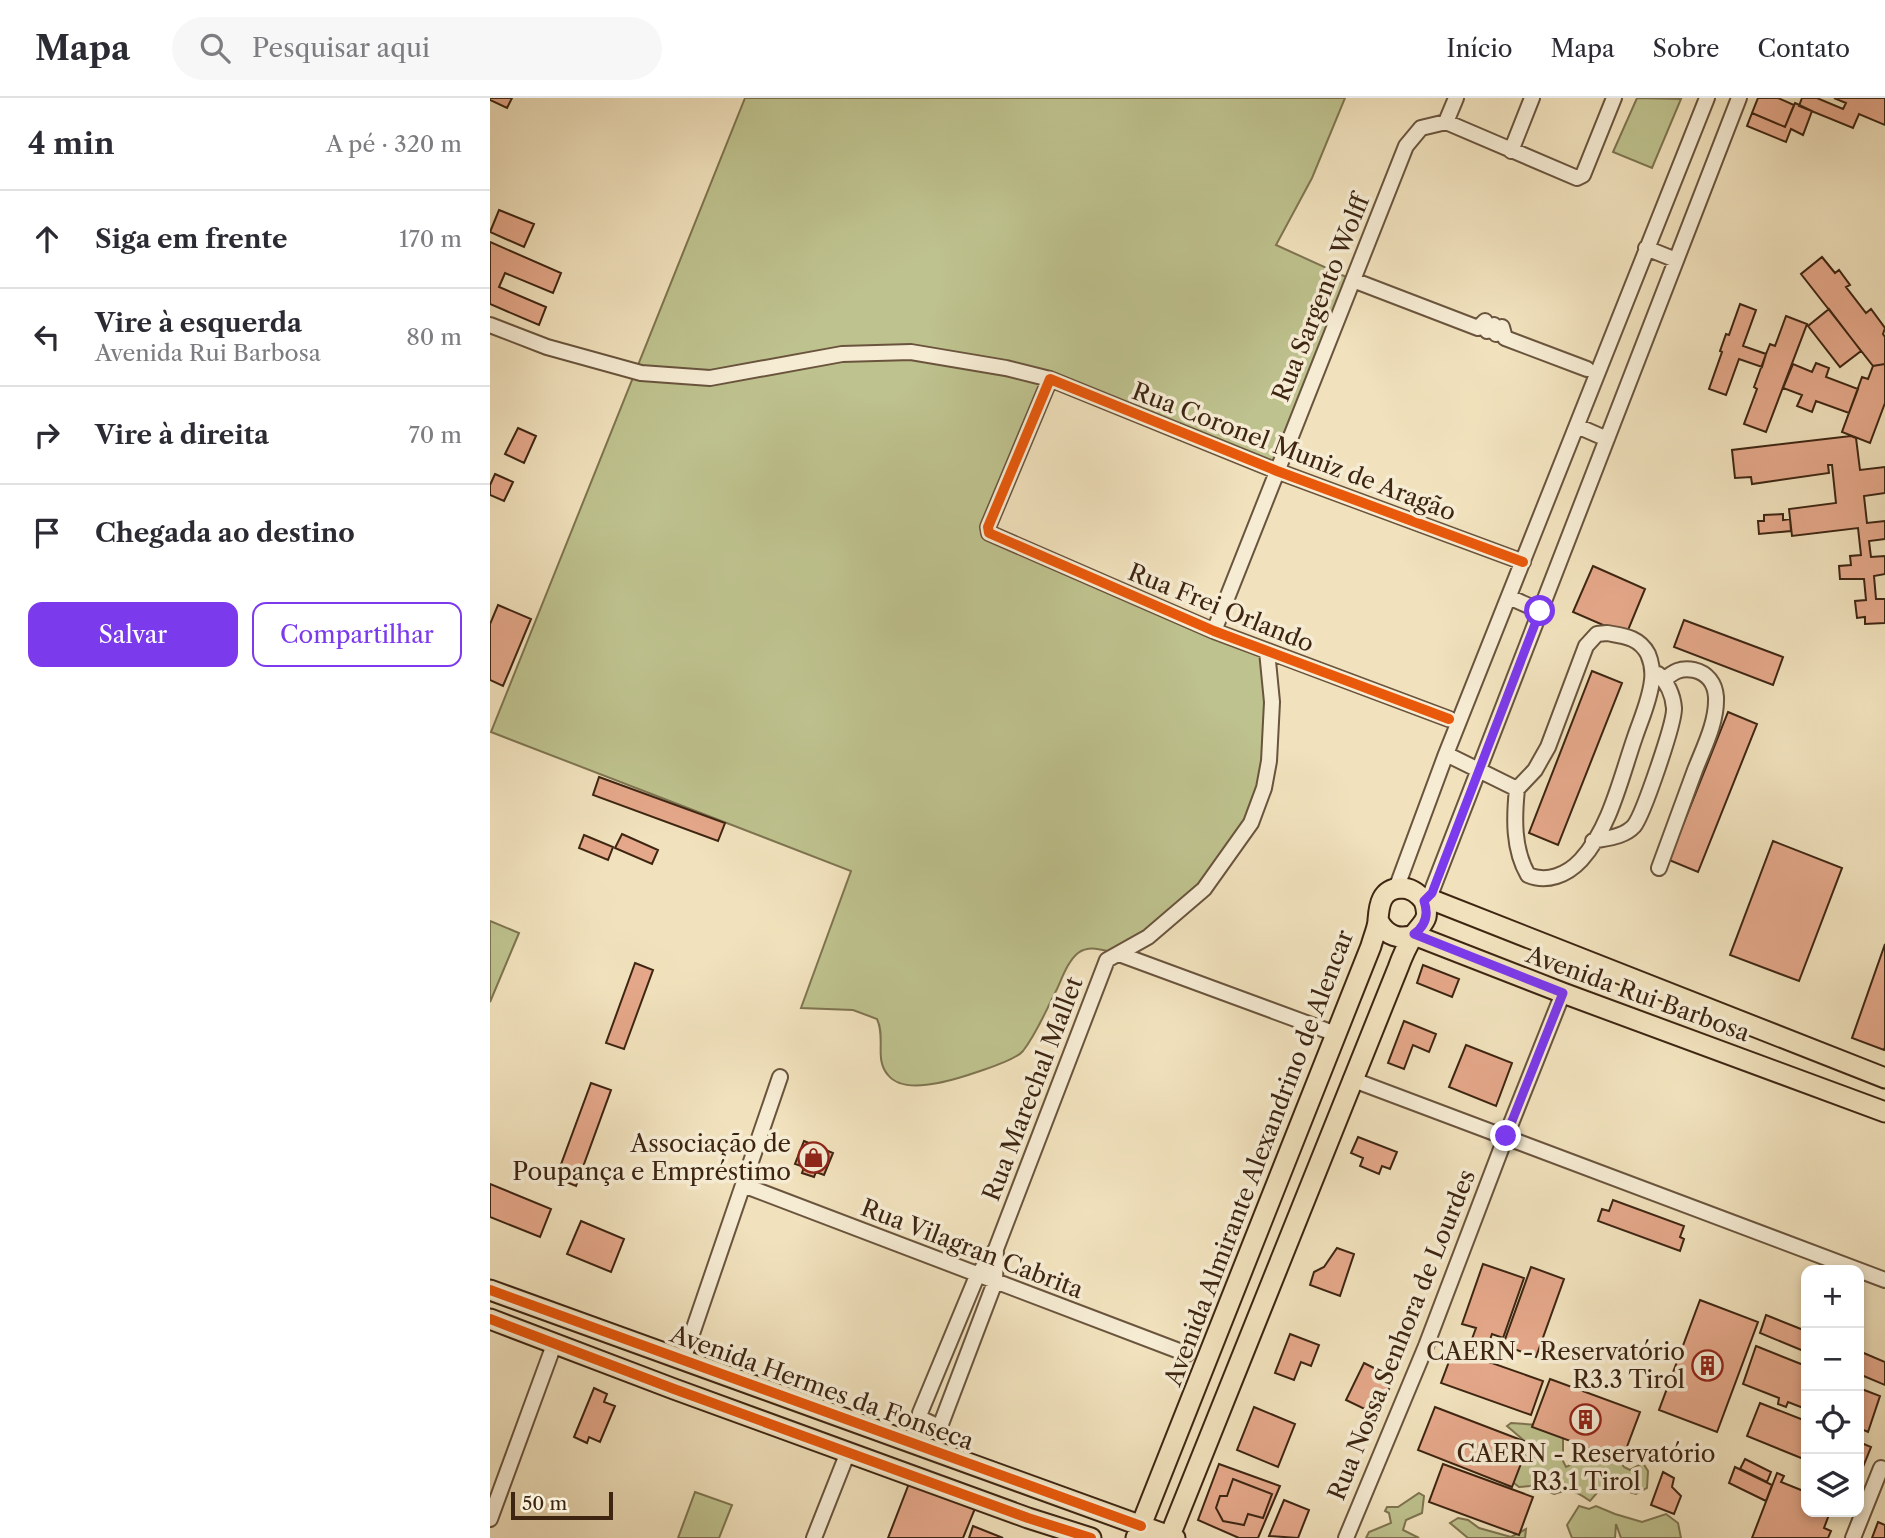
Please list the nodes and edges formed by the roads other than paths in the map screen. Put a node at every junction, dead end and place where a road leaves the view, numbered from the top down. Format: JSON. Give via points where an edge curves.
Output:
{"nodes":[{"id":1,"x":1456,"y":98,"type":"edge"},
{"id":2,"x":1532,"y":98,"type":"edge"},
{"id":3,"x":1614,"y":98,"type":"edge"},
{"id":4,"x":1707,"y":98,"type":"edge"},
{"id":5,"x":1739,"y":98,"type":"edge"},
{"id":6,"x":1446,"y":122,"type":"junction"},
{"id":7,"x":1511,"y":151,"type":"junction"},
{"id":8,"x":1646,"y":248,"type":"junction"},
{"id":9,"x":1676,"y":261,"type":"junction"},
{"id":10,"x":1353,"y":280,"type":"junction"},
{"id":11,"x":490,"y":325,"type":"edge"},
{"id":12,"x":1587,"y":369,"type":"dead end"},
{"id":13,"x":1050,"y":379,"type":"junction"},
{"id":14,"x":1577,"y":426,"type":"junction"},
{"id":15,"x":1607,"y":439,"type":"junction"},
{"id":16,"x":1277,"y":471,"type":"junction"},
{"id":17,"x":1523,"y":562,"type":"junction"},
{"id":18,"x":1509,"y":597,"type":"junction"},
{"id":19,"x":1540,"y":611,"type":"junction"},
{"id":20,"x":1214,"y":631,"type":"junction"},
{"id":21,"x":1267,"y":651,"type":"junction"},
{"id":22,"x":1651,"y":667,"type":"junction"},
{"id":23,"x":1664,"y":680,"type":"junction"},
{"id":24,"x":1449,"y":719,"type":"dead end"},
{"id":25,"x":1446,"y":754,"type":"junction"},
{"id":26,"x":1478,"y":770,"type":"junction"},
{"id":27,"x":1517,"y":789,"type":"junction"},
{"id":28,"x":1593,"y":841,"type":"junction"},
{"id":29,"x":1659,"y":867,"type":"dead end"},
{"id":30,"x":1396,"y":889,"type":"junction"},
{"id":31,"x":1424,"y":901,"type":"junction"},
{"id":32,"x":1379,"y":922,"type":"junction"},
{"id":33,"x":1414,"y":934,"type":"junction"},
{"id":34,"x":1438,"y":945,"type":"junction"},
{"id":35,"x":1371,"y":946,"type":"junction"},
{"id":36,"x":1119,"y":954,"type":"junction"},
{"id":37,"x":1400,"y":961,"type":"junction"},
{"id":38,"x":1563,"y":993,"type":"junction"},
{"id":39,"x":1336,"y":1034,"type":"junction"},
{"id":40,"x":780,"y":1077,"type":"dead end"},
{"id":41,"x":1885,"y":1078,"type":"edge"},
{"id":42,"x":1351,"y":1079,"type":"junction"},
{"id":43,"x":1885,"y":1112,"type":"edge"},
{"id":44,"x":1506,"y":1136,"type":"junction"},
{"id":45,"x":743,"y":1185,"type":"junction"},
{"id":46,"x":996,"y":1249,"type":"junction"},
{"id":47,"x":977,"y":1276,"type":"junction"},
{"id":48,"x":1885,"y":1280,"type":"edge"},
{"id":49,"x":995,"y":1282,"type":"junction"},
{"id":50,"x":490,"y":1290,"type":"edge"},
{"id":51,"x":490,"y":1319,"type":"edge"},
{"id":52,"x":555,"y":1342,"type":"junction"},
{"id":53,"x":1187,"y":1354,"type":"dead end"},
{"id":54,"x":683,"y":1360,"type":"junction"},
{"id":55,"x":848,"y":1452,"type":"junction"},
{"id":56,"x":1881,"y":1468,"type":"dead end"},
{"id":57,"x":490,"y":1519,"type":"edge"},
{"id":58,"x":1138,"y":1532,"type":"edge"},
{"id":59,"x":1171,"y":1537,"type":"edge"},
{"id":60,"x":814,"y":1538,"type":"edge"},
{"id":61,"x":1091,"y":1538,"type":"edge"},
{"id":62,"x":1346,"y":1538,"type":"edge"},
{"id":63,"x":1853,"y":1538,"type":"edge"}],
"edges":[{"from":1,"to":6,"type":"street"},
{"from":2,"to":7,"type":"street"},
{"from":3,"to":7,"type":"street","via":[[1583,175],[1574,178]]},
{"from":4,"to":8,"type":"street","name":"Avenida Almirante Alexandrino de Alencar"},
{"from":5,"to":9,"type":"street"},
{"from":6,"to":7,"type":"street"},
{"from":6,"to":10,"type":"street","name":"Rua Sargento Wolff","via":[[1421,128],[1406,146]]},
{"from":8,"to":9,"type":"street"},
{"from":8,"to":14,"type":"street","name":"Avenida Almirante Alexandrino de Alencar"},
{"from":9,"to":15,"type":"street"},
{"from":10,"to":12,"type":"street","via":[[1478,328],[1485,321],[1487,331],[1494,325],[1496,334],[1502,327],[1505,338]]},
{"from":10,"to":16,"type":"street","name":"Rua Sargento Wolff"},
{"from":11,"to":13,"type":"street","name":"Rua Coronel Muniz de Aragão","via":[[547,347],[640,373],[710,378],[842,354],[911,352]]},
{"from":13,"to":16,"type":"street","name":"Rua Coronel Muniz de Aragão"},
{"from":13,"to":20,"type":"street","name":"Rua Frei Orlando","via":[[988,530]]},
{"from":14,"to":15,"type":"street"},
{"from":14,"to":17,"type":"street","name":"Avenida Almirante Alexandrino de Alencar"},
{"from":15,"to":19,"type":"street"},
{"from":16,"to":17,"type":"street","name":"Rua Coronel Muniz de Aragão"},
{"from":16,"to":20,"type":"street","name":"Rua Sargento Wolff"},
{"from":17,"to":18,"type":"street","name":"Avenida Almirante Alexandrino de Alencar"},
{"from":18,"to":19,"type":"street"},
{"from":18,"to":25,"type":"street","name":"Avenida Almirante Alexandrino de Alencar"},
{"from":19,"to":26,"type":"street"},
{"from":20,"to":21,"type":"street","name":"Rua Frei Orlando"},
{"from":21,"to":24,"type":"street","name":"Rua Frei Orlando"},
{"from":21,"to":36,"type":"street","via":[[1272,702],[1269,761],[1251,823],[1204,890],[1148,937]]},
{"from":22,"to":23,"type":"street"},
{"from":22,"to":27,"type":"street","via":[[1637,640],[1597,634],[1586,646],[1548,747]]},
{"from":22,"to":28,"type":"street","via":[[1646,705],[1605,820]]},
{"from":23,"to":28,"type":"street","via":[[1674,719],[1639,817],[1627,832]]},
{"from":23,"to":29,"type":"street","via":[[1683,669],[1694,670],[1712,683],[1716,696],[1712,725]]},
{"from":25,"to":26,"type":"street"},
{"from":25,"to":30,"type":"street","name":"Avenida Almirante Alexandrino de Alencar"},
{"from":26,"to":27,"type":"street"},
{"from":26,"to":31,"type":"street","via":[[1432,893]]},
{"from":27,"to":28,"type":"street","via":[[1518,854],[1528,875],[1550,878],[1567,872]]},
{"from":30,"to":31,"type":"main road","name":"Avenida Rui Barbosa","via":[[1412,890]]},
{"from":30,"to":32,"type":"main road","name":"Avenida Almirante Alexandrino de Alencar","via":[[1380,901]]},
{"from":31,"to":33,"type":"main road","via":[[1426,916]]},
{"from":31,"to":41,"type":"main road","name":"Avenida Rui Barbosa","via":[[1435,901]]},
{"from":32,"to":33,"type":"main road","name":"Avenida Rui Barbosa","via":[[1393,936]]},
{"from":32,"to":35,"type":"main road","name":"Avenida Almirante Alexandrino de Alencar"},
{"from":33,"to":34,"type":"main road","name":"Avenida Rui Barbosa"},
{"from":33,"to":37,"type":"main road"},
{"from":34,"to":37,"type":"main road","via":[[1420,947]]},
{"from":34,"to":38,"type":"main road","name":"Avenida Rui Barbosa"},
{"from":35,"to":37,"type":"main road","via":[[1381,940],[1393,941],[1401,949]]},
{"from":35,"to":39,"type":"main road","name":"Avenida Almirante Alexandrino de Alencar"},
{"from":36,"to":39,"type":"street"},
{"from":36,"to":46,"type":"street","name":"Rua Marechal Mallet","via":[[1107,960]]},
{"from":37,"to":42,"type":"main road"},
{"from":38,"to":43,"type":"main road","name":"Avenida Rui Barbosa"},
{"from":38,"to":44,"type":"street","name":"Rua Nossa Senhora de Lourdes"},
{"from":39,"to":58,"type":"main road","name":"Avenida Almirante Alexandrino de Alencar"},
{"from":40,"to":45,"type":"street"},
{"from":42,"to":44,"type":"street"},
{"from":42,"to":59,"type":"main road"},
{"from":44,"to":48,"type":"street"},
{"from":44,"to":62,"type":"street","name":"Rua Nossa Senhora de Lourdes"},
{"from":45,"to":47,"type":"street","name":"Rua Vilagran Cabrita"},
{"from":45,"to":54,"type":"street"},
{"from":46,"to":47,"type":"street","name":"Rua Marechal Mallet"},
{"from":46,"to":49,"type":"street","name":"Rua Marechal Mallet"},
{"from":47,"to":49,"type":"street","name":"Rua Vilagran Cabrita"},
{"from":47,"to":49,"type":"street","name":"Rua Marechal Mallet","via":[[920,1413],[920,1418],[937,1426]]},
{"from":49,"to":53,"type":"street","name":"Rua Vilagran Cabrita"},
{"from":50,"to":54,"type":"main road","name":"Avenida Hermes da Fonseca"},
{"from":51,"to":52,"type":"main road","name":"Avenida Hermes da Fonseca"},
{"from":52,"to":55,"type":"main road","name":"Avenida Hermes da Fonseca"},
{"from":52,"to":57,"type":"street"},
{"from":54,"to":58,"type":"main road","name":"Avenida Hermes da Fonseca"},
{"from":55,"to":60,"type":"street"},
{"from":55,"to":61,"type":"main road","name":"Avenida Hermes da Fonseca"},
{"from":56,"to":63,"type":"street"},
{"from":58,"to":59,"type":"main road","name":"Avenida Hermes da Fonseca"}]}
